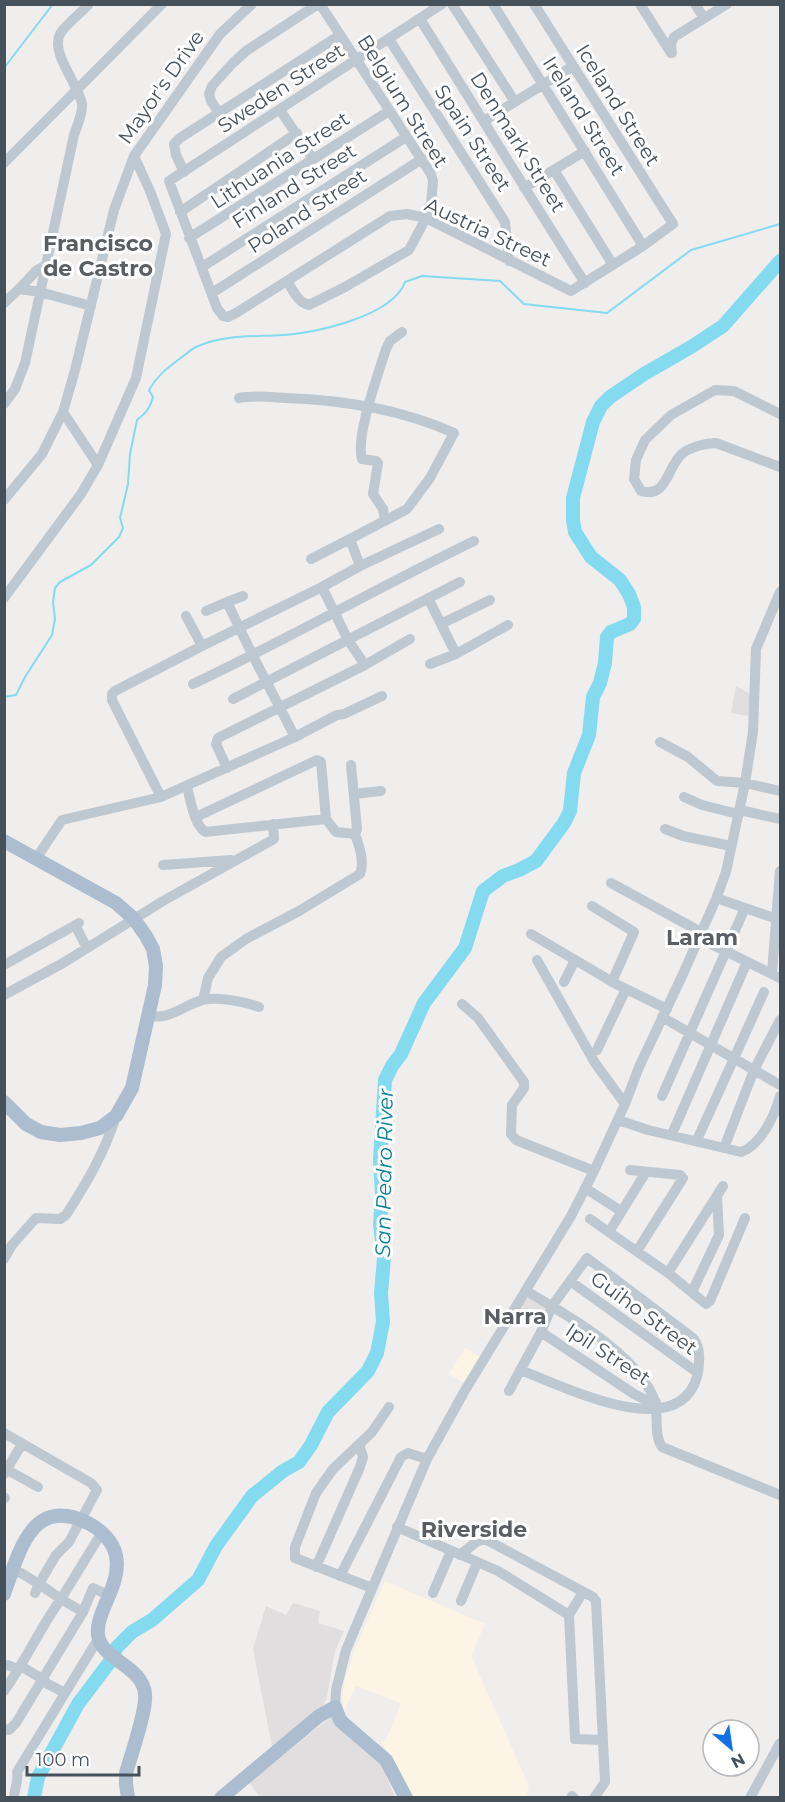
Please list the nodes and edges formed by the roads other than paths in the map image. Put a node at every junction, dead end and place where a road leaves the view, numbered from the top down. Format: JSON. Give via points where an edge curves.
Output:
{"nodes":[{"id":1,"x":89,"y":4,"type":"edge"},
{"id":2,"x":162,"y":4,"type":"edge"},
{"id":3,"x":252,"y":4,"type":"edge"},
{"id":4,"x":319,"y":4,"type":"edge"},
{"id":5,"x":442,"y":4,"type":"edge"},
{"id":6,"x":452,"y":4,"type":"edge"},
{"id":7,"x":494,"y":4,"type":"edge"},
{"id":8,"x":534,"y":4,"type":"edge"},
{"id":9,"x":640,"y":4,"type":"edge"},
{"id":10,"x":695,"y":4,"type":"edge"},
{"id":11,"x":727,"y":4,"type":"edge"},
{"id":12,"x":704,"y":18,"type":"junction"},
{"id":13,"x":420,"y":19,"type":"junction"},
{"id":14,"x":340,"y":35,"type":"junction"},
{"id":15,"x":390,"y":39,"type":"junction"},
{"id":16,"x":356,"y":60,"type":"junction"},
{"id":17,"x":573,"y":66,"type":"junction"},
{"id":18,"x":544,"y":84,"type":"junction"},
{"id":19,"x":77,"y":89,"type":"junction"},
{"id":20,"x":515,"y":102,"type":"junction"},
{"id":21,"x":280,"y":110,"type":"junction"},
{"id":22,"x":389,"y":111,"type":"junction"},
{"id":23,"x":219,"y":113,"type":"junction"},
{"id":24,"x":484,"y":121,"type":"junction"},
{"id":25,"x":297,"y":134,"type":"junction"},
{"id":26,"x":406,"y":136,"type":"junction"},
{"id":27,"x":585,"y":151,"type":"junction"},
{"id":28,"x":134,"y":156,"type":"junction"},
{"id":29,"x":313,"y":159,"type":"junction"},
{"id":30,"x":422,"y":159,"type":"junction"},
{"id":31,"x":4,"y":163,"type":"edge"},
{"id":32,"x":554,"y":170,"type":"junction"},
{"id":33,"x":184,"y":172,"type":"junction"},
{"id":34,"x":524,"y":188,"type":"junction"},
{"id":35,"x":180,"y":212,"type":"junction"},
{"id":36,"x":426,"y":218,"type":"junction"},
{"id":37,"x":673,"y":224,"type":"joint"},
{"id":38,"x":189,"y":238,"type":"junction"},
{"id":39,"x":643,"y":246,"type":"junction"},
{"id":40,"x":509,"y":261,"type":"junction"},
{"id":41,"x":613,"y":265,"type":"junction"},
{"id":42,"x":45,"y":266,"type":"junction"},
{"id":43,"x":202,"y":267,"type":"junction"},
{"id":44,"x":287,"y":281,"type":"junction"},
{"id":45,"x":585,"y":283,"type":"junction"},
{"id":46,"x":19,"y":289,"type":"junction"},
{"id":47,"x":40,"y":292,"type":"junction"},
{"id":48,"x":212,"y":293,"type":"junction"},
{"id":49,"x":4,"y":303,"type":"edge"},
{"id":50,"x":91,"y":306,"type":"junction"},
{"id":51,"x":402,"y":333,"type":"dead end"},
{"id":52,"x":239,"y":398,"type":"dead end"},
{"id":53,"x":4,"y":404,"type":"edge"},
{"id":54,"x":368,"y":406,"type":"junction"},
{"id":55,"x":63,"y":412,"type":"junction"},
{"id":56,"x":780,"y":414,"type":"edge"},
{"id":57,"x":98,"y":465,"type":"junction"},
{"id":58,"x":780,"y":467,"type":"edge"},
{"id":59,"x":4,"y":500,"type":"edge"},
{"id":60,"x":385,"y":521,"type":"junction"},
{"id":61,"x":439,"y":529,"type":"dead end"},
{"id":62,"x":350,"y":539,"type":"junction"},
{"id":63,"x":474,"y":541,"type":"dead end"},
{"id":64,"x":311,"y":558,"type":"dead end"},
{"id":65,"x":360,"y":566,"type":"junction"},
{"id":66,"x":460,"y":582,"type":"dead end"},
{"id":67,"x":322,"y":587,"type":"junction"},
{"id":68,"x":780,"y":592,"type":"edge"},
{"id":69,"x":243,"y":596,"type":"dead end"},
{"id":70,"x":4,"y":598,"type":"edge"},
{"id":71,"x":428,"y":598,"type":"junction"},
{"id":72,"x":490,"y":600,"type":"dead end"},
{"id":73,"x":227,"y":602,"type":"junction"},
{"id":74,"x":206,"y":610,"type":"dead end"},
{"id":75,"x":335,"y":614,"type":"junction"},
{"id":76,"x":186,"y":616,"type":"dead end"},
{"id":77,"x":441,"y":624,"type":"junction"},
{"id":78,"x":508,"y":625,"type":"dead end"},
{"id":79,"x":239,"y":627,"type":"junction"},
{"id":80,"x":410,"y":639,"type":"dead end"},
{"id":81,"x":348,"y":640,"type":"junction"},
{"id":82,"x":202,"y":646,"type":"junction"},
{"id":83,"x":456,"y":654,"type":"junction"},
{"id":84,"x":253,"y":656,"type":"junction"},
{"id":85,"x":430,"y":664,"type":"dead end"},
{"id":86,"x":365,"y":665,"type":"junction"},
{"id":87,"x":267,"y":681,"type":"junction"},
{"id":88,"x":194,"y":684,"type":"dead end"},
{"id":89,"x":382,"y":696,"type":"dead end"},
{"id":90,"x":233,"y":699,"type":"dead end"},
{"id":91,"x":280,"y":707,"type":"junction"},
{"id":92,"x":295,"y":737,"type":"junction"},
{"id":93,"x":660,"y":742,"type":"dead end"},
{"id":94,"x":351,"y":765,"type":"dead end"},
{"id":95,"x":227,"y":768,"type":"junction"},
{"id":96,"x":745,"y":783,"type":"junction"},
{"id":97,"x":187,"y":787,"type":"junction"},
{"id":98,"x":381,"y":791,"type":"dead end"},
{"id":99,"x":780,"y":791,"type":"edge"},
{"id":100,"x":354,"y":794,"type":"junction"},
{"id":101,"x":684,"y":796,"type":"dead end"},
{"id":102,"x":161,"y":797,"type":"junction"},
{"id":103,"x":741,"y":812,"type":"junction"},
{"id":104,"x":196,"y":817,"type":"junction"},
{"id":105,"x":326,"y":819,"type":"junction"},
{"id":106,"x":780,"y":819,"type":"edge"},
{"id":107,"x":273,"y":824,"type":"junction"},
{"id":108,"x":665,"y":829,"type":"dead end"},
{"id":109,"x":354,"y":834,"type":"junction"},
{"id":110,"x":4,"y":841,"type":"edge"},
{"id":111,"x":731,"y":846,"type":"junction"},
{"id":112,"x":37,"y":857,"type":"junction"},
{"id":113,"x":237,"y":859,"type":"junction"},
{"id":114,"x":163,"y":865,"type":"dead end"},
{"id":115,"x":780,"y":871,"type":"edge"},
{"id":116,"x":611,"y":883,"type":"dead end"},
{"id":117,"x":722,"y":900,"type":"dead end"},
{"id":118,"x":592,"y":906,"type":"dead end"},
{"id":119,"x":745,"y":908,"type":"junction"},
{"id":120,"x":134,"y":919,"type":"junction"},
{"id":121,"x":777,"y":919,"type":"junction"},
{"id":122,"x":531,"y":934,"type":"dead end"},
{"id":123,"x":700,"y":935,"type":"junction"},
{"id":124,"x":87,"y":948,"type":"junction"},
{"id":125,"x":726,"y":951,"type":"junction"},
{"id":126,"x":537,"y":960,"type":"dead end"},
{"id":127,"x":575,"y":960,"type":"junction"},
{"id":128,"x":747,"y":962,"type":"junction"},
{"id":129,"x":4,"y":965,"type":"edge"},
{"id":130,"x":776,"y":976,"type":"edge"},
{"id":131,"x":564,"y":982,"type":"dead end"},
{"id":132,"x":612,"y":982,"type":"junction"},
{"id":133,"x":626,"y":989,"type":"junction"},
{"id":134,"x":764,"y":992,"type":"dead end"},
{"id":135,"x":4,"y":995,"type":"edge"},
{"id":136,"x":203,"y":1000,"type":"junction"},
{"id":137,"x":462,"y":1004,"type":"dead end"},
{"id":138,"x":259,"y":1007,"type":"dead end"},
{"id":139,"x":664,"y":1013,"type":"junction"},
{"id":140,"x":149,"y":1015,"type":"junction"},
{"id":141,"x":780,"y":1020,"type":"edge"},
{"id":142,"x":689,"y":1032,"type":"junction"},
{"id":143,"x":711,"y":1045,"type":"junction"},
{"id":144,"x":597,"y":1050,"type":"dead end"},
{"id":145,"x":734,"y":1058,"type":"junction"},
{"id":146,"x":754,"y":1070,"type":"junction"},
{"id":147,"x":780,"y":1085,"type":"edge"},
{"id":148,"x":662,"y":1096,"type":"dead end"},
{"id":149,"x":780,"y":1101,"type":"edge"},
{"id":150,"x":4,"y":1102,"type":"edge"},
{"id":151,"x":625,"y":1104,"type":"junction"},
{"id":152,"x":116,"y":1116,"type":"junction"},
{"id":153,"x":618,"y":1120,"type":"junction"},
{"id":154,"x":672,"y":1134,"type":"junction"},
{"id":155,"x":697,"y":1140,"type":"junction"},
{"id":156,"x":724,"y":1148,"type":"junction"},
{"id":157,"x":630,"y":1170,"type":"dead end"},
{"id":158,"x":594,"y":1171,"type":"junction"},
{"id":159,"x":646,"y":1172,"type":"junction"},
{"id":160,"x":723,"y":1186,"type":"dead end"},
{"id":161,"x":585,"y":1188,"type":"junction"},
{"id":162,"x":717,"y":1197,"type":"junction"},
{"id":163,"x":621,"y":1211,"type":"junction"},
{"id":164,"x":745,"y":1218,"type":"dead end"},
{"id":165,"x":590,"y":1220,"type":"dead end"},
{"id":166,"x":609,"y":1232,"type":"junction"},
{"id":167,"x":637,"y":1251,"type":"junction"},
{"id":168,"x":4,"y":1259,"type":"edge"},
{"id":169,"x":668,"y":1273,"type":"junction"},
{"id":170,"x":570,"y":1281,"type":"junction"},
{"id":171,"x":526,"y":1291,"type":"junction"},
{"id":172,"x":692,"y":1292,"type":"junction"},
{"id":173,"x":552,"y":1306,"type":"junction"},
{"id":174,"x":541,"y":1332,"type":"junction"},
{"id":175,"x":520,"y":1370,"type":"junction"},
{"id":176,"x":698,"y":1373,"type":"junction"},
{"id":177,"x":509,"y":1390,"type":"dead end"},
{"id":178,"x":657,"y":1405,"type":"junction"},
{"id":179,"x":389,"y":1407,"type":"dead end"},
{"id":180,"x":4,"y":1433,"type":"edge"},
{"id":181,"x":22,"y":1444,"type":"junction"},
{"id":182,"x":359,"y":1444,"type":"junction"},
{"id":183,"x":426,"y":1460,"type":"junction"},
{"id":184,"x":5,"y":1470,"type":"edge"},
{"id":185,"x":38,"y":1487,"type":"dead end"},
{"id":186,"x":780,"y":1495,"type":"edge"},
{"id":187,"x":81,"y":1519,"type":"junction"},
{"id":188,"x":397,"y":1527,"type":"junction"},
{"id":189,"x":99,"y":1536,"type":"dead end"},
{"id":190,"x":455,"y":1553,"type":"junction"},
{"id":191,"x":477,"y":1563,"type":"junction"},
{"id":192,"x":316,"y":1567,"type":"junction"},
{"id":193,"x":13,"y":1572,"type":"junction"},
{"id":194,"x":340,"y":1576,"type":"junction"},
{"id":195,"x":372,"y":1588,"type":"junction"},
{"id":196,"x":37,"y":1589,"type":"junction"},
{"id":197,"x":583,"y":1592,"type":"junction"},
{"id":198,"x":433,"y":1593,"type":"dead end"},
{"id":199,"x":4,"y":1594,"type":"edge"},
{"id":200,"x":106,"y":1594,"type":"dead end"},
{"id":201,"x":61,"y":1599,"type":"junction"},
{"id":202,"x":461,"y":1601,"type":"dead end"},
{"id":203,"x":83,"y":1612,"type":"junction"},
{"id":204,"x":569,"y":1615,"type":"junction"},
{"id":205,"x":104,"y":1646,"type":"junction"},
{"id":206,"x":4,"y":1666,"type":"edge"},
{"id":207,"x":17,"y":1669,"type":"junction"},
{"id":208,"x":44,"y":1677,"type":"junction"},
{"id":209,"x":4,"y":1691,"type":"edge"},
{"id":210,"x":65,"y":1694,"type":"junction"},
{"id":211,"x":335,"y":1707,"type":"junction"},
{"id":212,"x":4,"y":1729,"type":"edge"},
{"id":213,"x":603,"y":1740,"type":"junction"},
{"id":214,"x":780,"y":1745,"type":"edge"},
{"id":215,"x":11,"y":1795,"type":"edge"},
{"id":216,"x":755,"y":1796,"type":"edge"},
{"id":217,"x":129,"y":1797,"type":"edge"},
{"id":218,"x":221,"y":1797,"type":"edge"},
{"id":219,"x":406,"y":1797,"type":"edge"},
{"id":220,"x":594,"y":1797,"type":"edge"}],
"edges":[{"from":1,"to":19,"type":"street","via":[[58,41]]},
{"from":2,"to":19,"type":"street"},
{"from":3,"to":28,"type":"street","name":"Mayor's Drive","via":[[220,33]]},
{"from":4,"to":14,"type":"street","name":"Belgium Street"},
{"from":4,"to":23,"type":"street","via":[[232,64],[209,94]]},
{"from":5,"to":13,"type":"street","name":"Sweden Street"},
{"from":6,"to":20,"type":"street"},
{"from":7,"to":18,"type":"street","name":"Ireland Street"},
{"from":8,"to":17,"type":"street","name":"Iceland Street"},
{"from":9,"to":12,"type":"street","via":[[672,53],[674,37]]},
{"from":10,"to":12,"type":"street"},
{"from":11,"to":12,"type":"street"},
{"from":13,"to":15,"type":"street","name":"Sweden Street"},
{"from":13,"to":24,"type":"street","name":"Denmark Street"},
{"from":14,"to":16,"type":"street","name":"Belgium Street"},
{"from":14,"to":23,"type":"street"},
{"from":15,"to":16,"type":"street","name":"Sweden Street"},
{"from":15,"to":40,"type":"street","name":"Spain Street","via":[[505,222]]},
{"from":16,"to":21,"type":"street","name":"Sweden Street"},
{"from":16,"to":22,"type":"street","name":"Belgium Street"},
{"from":17,"to":18,"type":"street"},
{"from":17,"to":37,"type":"street","name":"Iceland Street"},
{"from":18,"to":20,"type":"street"},
{"from":18,"to":27,"type":"street","name":"Ireland Street"},
{"from":19,"to":31,"type":"street"},
{"from":19,"to":42,"type":"street","via":[[82,106]]},
{"from":20,"to":24,"type":"street"},
{"from":21,"to":25,"type":"street"},
{"from":21,"to":33,"type":"street","name":"Sweden Street"},
{"from":22,"to":26,"type":"street","name":"Belgium Street"},
{"from":22,"to":29,"type":"street","name":"Lithuania Street"},
{"from":23,"to":33,"type":"street","via":[[174,144]]},
{"from":24,"to":34,"type":"street","name":"Denmark Street"},
{"from":25,"to":29,"type":"street"},
{"from":25,"to":35,"type":"street"},
{"from":26,"to":30,"type":"street","name":"Belgium Street"},
{"from":26,"to":43,"type":"street","name":"Finland Street"},
{"from":27,"to":32,"type":"street"},
{"from":27,"to":39,"type":"street","name":"Ireland Street"},
{"from":28,"to":50,"type":"street","name":"Mayor's Drive","via":[[114,210]]},
{"from":28,"to":57,"type":"street","via":[[166,234],[136,378]]},
{"from":29,"to":38,"type":"street","name":"Lithuania Street"},
{"from":30,"to":36,"type":"street","name":"Belgium Street","via":[[433,181]]},
{"from":30,"to":48,"type":"street","name":"Poland Street"},
{"from":32,"to":34,"type":"street"},
{"from":32,"to":41,"type":"street"},
{"from":33,"to":35,"type":"street","name":"Sweden Street","via":[[169,181]]},
{"from":34,"to":45,"type":"street","name":"Denmark Street"},
{"from":35,"to":38,"type":"street"},
{"from":36,"to":40,"type":"street","name":"Austria Street"},
{"from":36,"to":44,"type":"street","name":"Austria Street","via":[[390,216]]},
{"from":36,"to":44,"type":"street","name":"Belgium Street","via":[[409,250],[309,305],[303,304]]},
{"from":37,"to":39,"type":"street","name":"Austria Street"},
{"from":38,"to":43,"type":"street"},
{"from":39,"to":41,"type":"street","name":"Austria Street"},
{"from":40,"to":45,"type":"street","name":"Austria Street","via":[[571,291]]},
{"from":41,"to":45,"type":"street","name":"Austria Street"},
{"from":42,"to":46,"type":"street"},
{"from":42,"to":47,"type":"street"},
{"from":43,"to":48,"type":"street"},
{"from":44,"to":48,"type":"street","name":"Austria Street","via":[[228,317],[217,308]]},
{"from":46,"to":47,"type":"street"},
{"from":46,"to":49,"type":"street"},
{"from":47,"to":50,"type":"street"},
{"from":47,"to":53,"type":"street","via":[[25,363]]},
{"from":50,"to":55,"type":"street","name":"Mayor's Drive"},
{"from":51,"to":54,"type":"street","via":[[390,341]]},
{"from":52,"to":54,"type":"street","via":[[316,399]]},
{"from":54,"to":60,"type":"street","via":[[360,456],[378,462],[373,494],[383,509]]},
{"from":54,"to":60,"type":"street","via":[[428,421],[454,433],[430,478],[407,509]]},
{"from":55,"to":57,"type":"street"},
{"from":55,"to":59,"type":"street","name":"Mayor's Drive","via":[[42,454]]},
{"from":56,"to":58,"type":"street","via":[[734,391],[715,390],[671,416],[645,440],[636,460],[634,479],[641,491],[654,492],[682,454],[710,443]]},
{"from":57,"to":70,"type":"street"},
{"from":60,"to":62,"type":"street"},
{"from":61,"to":65,"type":"street"},
{"from":62,"to":64,"type":"street"},
{"from":62,"to":65,"type":"street"},
{"from":63,"to":75,"type":"street","via":[[397,578]]},
{"from":65,"to":67,"type":"street"},
{"from":66,"to":71,"type":"street"},
{"from":67,"to":75,"type":"street"},
{"from":67,"to":79,"type":"street"},
{"from":68,"to":96,"type":"street","via":[[756,649],[753,732]]},
{"from":69,"to":73,"type":"street"},
{"from":71,"to":77,"type":"street"},
{"from":71,"to":81,"type":"street"},
{"from":72,"to":77,"type":"street"},
{"from":73,"to":74,"type":"street"},
{"from":73,"to":79,"type":"street"},
{"from":75,"to":81,"type":"street"},
{"from":75,"to":84,"type":"street"},
{"from":76,"to":82,"type":"street"},
{"from":77,"to":83,"type":"street"},
{"from":78,"to":83,"type":"street"},
{"from":79,"to":82,"type":"street"},
{"from":79,"to":84,"type":"street"},
{"from":80,"to":86,"type":"street"},
{"from":81,"to":86,"type":"street"},
{"from":81,"to":87,"type":"street"},
{"from":82,"to":102,"type":"street","via":[[112,694]]},
{"from":83,"to":85,"type":"street"},
{"from":84,"to":87,"type":"street"},
{"from":84,"to":88,"type":"street"},
{"from":86,"to":91,"type":"street"},
{"from":87,"to":90,"type":"street"},
{"from":87,"to":91,"type":"street"},
{"from":89,"to":92,"type":"street"},
{"from":91,"to":92,"type":"street"},
{"from":91,"to":95,"type":"street","via":[[218,738],[216,744]]},
{"from":92,"to":95,"type":"street"},
{"from":93,"to":96,"type":"street","via":[[688,757],[717,781]]},
{"from":94,"to":100,"type":"street"},
{"from":95,"to":97,"type":"street"},
{"from":96,"to":99,"type":"street"},
{"from":96,"to":103,"type":"street"},
{"from":97,"to":102,"type":"street"},
{"from":97,"to":104,"type":"street"},
{"from":98,"to":100,"type":"street"},
{"from":100,"to":109,"type":"street"},
{"from":101,"to":103,"type":"street","via":[[702,805]]},
{"from":102,"to":112,"type":"street","via":[[62,820]]},
{"from":103,"to":106,"type":"street"},
{"from":103,"to":111,"type":"street"},
{"from":104,"to":105,"type":"street","via":[[317,760],[321,762]]},
{"from":104,"to":107,"type":"street","via":[[205,832]]},
{"from":105,"to":107,"type":"street"},
{"from":105,"to":109,"type":"street","via":[[336,832]]},
{"from":107,"to":113,"type":"street","via":[[275,838]]},
{"from":108,"to":111,"type":"street"},
{"from":109,"to":136,"type":"street","via":[[362,857],[360,874],[221,957],[208,978]]},
{"from":110,"to":112,"type":"main road"},
{"from":111,"to":123,"type":"street","via":[[726,872]]},
{"from":112,"to":120,"type":"main road","via":[[116,903]]},
{"from":113,"to":114,"type":"street"},
{"from":113,"to":120,"type":"street"},
{"from":115,"to":121,"type":"street"},
{"from":116,"to":123,"type":"street"},
{"from":117,"to":119,"type":"street"},
{"from":118,"to":132,"type":"street","via":[[634,932]]},
{"from":119,"to":121,"type":"street"},
{"from":119,"to":125,"type":"street"},
{"from":120,"to":124,"type":"street"},
{"from":120,"to":140,"type":"main road","via":[[153,949],[156,966]]},
{"from":121,"to":130,"type":"street"},
{"from":122,"to":127,"type":"street"},
{"from":123,"to":125,"type":"street"},
{"from":123,"to":139,"type":"street"},
{"from":124,"to":129,"type":"street","via":[[77,924]]},
{"from":124,"to":135,"type":"street"},
{"from":125,"to":128,"type":"street"},
{"from":125,"to":142,"type":"street"},
{"from":126,"to":151,"type":"street","via":[[595,1063]]},
{"from":127,"to":131,"type":"street"},
{"from":127,"to":132,"type":"street"},
{"from":128,"to":130,"type":"street"},
{"from":128,"to":143,"type":"street"},
{"from":132,"to":133,"type":"street"},
{"from":133,"to":139,"type":"street"},
{"from":133,"to":144,"type":"street"},
{"from":134,"to":145,"type":"street"},
{"from":136,"to":138,"type":"street","via":[[245,1002]]},
{"from":136,"to":140,"type":"street","via":[[156,1018]]},
{"from":137,"to":158,"type":"street","via":[[478,1018],[524,1082],[512,1105],[511,1134],[516,1140]]},
{"from":139,"to":142,"type":"street"},
{"from":139,"to":151,"type":"street"},
{"from":140,"to":152,"type":"main road","via":[[132,1088]]},
{"from":141,"to":146,"type":"street"},
{"from":142,"to":143,"type":"street"},
{"from":142,"to":148,"type":"street"},
{"from":143,"to":145,"type":"street"},
{"from":143,"to":154,"type":"street"},
{"from":145,"to":146,"type":"street"},
{"from":145,"to":155,"type":"street"},
{"from":146,"to":147,"type":"street"},
{"from":146,"to":156,"type":"street"},
{"from":149,"to":156,"type":"street","via":[[749,1149],[737,1152]]},
{"from":150,"to":152,"type":"main road","via":[[26,1124],[60,1135],[100,1128]]},
{"from":151,"to":153,"type":"street"},
{"from":152,"to":168,"type":"street","via":[[91,1176],[66,1215],[60,1219],[36,1218]]},
{"from":153,"to":154,"type":"street"},
{"from":153,"to":158,"type":"street"},
{"from":154,"to":155,"type":"street"},
{"from":155,"to":156,"type":"street"},
{"from":157,"to":159,"type":"street"},
{"from":158,"to":161,"type":"street"},
{"from":159,"to":163,"type":"street"},
{"from":159,"to":167,"type":"street","via":[[683,1178]]},
{"from":160,"to":162,"type":"street"},
{"from":161,"to":163,"type":"street"},
{"from":161,"to":171,"type":"street"},
{"from":162,"to":169,"type":"street"},
{"from":162,"to":172,"type":"street","via":[[719,1235]]},
{"from":163,"to":166,"type":"street"},
{"from":164,"to":172,"type":"street","via":[[710,1301],[705,1303]]},
{"from":165,"to":166,"type":"street"},
{"from":166,"to":167,"type":"street"},
{"from":167,"to":169,"type":"street"},
{"from":169,"to":172,"type":"street"},
{"from":170,"to":173,"type":"street"},
{"from":170,"to":176,"type":"street","name":"Guiho Street"},
{"from":170,"to":176,"type":"street","via":[[587,1258],[693,1338],[698,1344]]},
{"from":171,"to":173,"type":"street"},
{"from":171,"to":183,"type":"street"},
{"from":173,"to":174,"type":"street"},
{"from":173,"to":178,"type":"street","via":[[588,1329],[635,1369]]},
{"from":174,"to":175,"type":"street"},
{"from":174,"to":178,"type":"street","name":"Ipil Street"},
{"from":175,"to":177,"type":"street"},
{"from":175,"to":178,"type":"street","via":[[624,1408],[644,1410]]},
{"from":176,"to":178,"type":"street","via":[[692,1389],[680,1401]]},
{"from":178,"to":186,"type":"street","via":[[658,1439],[666,1450]]},
{"from":179,"to":182,"type":"street"},
{"from":180,"to":181,"type":"street"},
{"from":181,"to":184,"type":"street"},
{"from":181,"to":187,"type":"street","via":[[97,1490]]},
{"from":182,"to":192,"type":"street","via":[[363,1457],[360,1467]]},
{"from":182,"to":192,"type":"street","via":[[333,1469],[316,1493],[295,1547],[295,1558]]},
{"from":183,"to":188,"type":"street"},
{"from":183,"to":194,"type":"street","via":[[408,1453],[400,1457]]},
{"from":184,"to":185,"type":"street"},
{"from":187,"to":193,"type":"main road","via":[[53,1515],[35,1524]]},
{"from":187,"to":196,"type":"street"},
{"from":187,"to":205,"type":"main road","via":[[103,1534],[116,1555],[116,1580],[99,1627],[98,1635]]},
{"from":188,"to":190,"type":"street"},
{"from":188,"to":195,"type":"street"},
{"from":189,"to":201,"type":"street"},
{"from":190,"to":191,"type":"street"},
{"from":190,"to":197,"type":"street","via":[[485,1539]]},
{"from":190,"to":198,"type":"street"},
{"from":191,"to":202,"type":"street"},
{"from":191,"to":204,"type":"street"},
{"from":192,"to":194,"type":"street"},
{"from":193,"to":196,"type":"street","via":[[21,1573]]},
{"from":193,"to":199,"type":"main road"},
{"from":194,"to":195,"type":"street"},
{"from":195,"to":211,"type":"street","via":[[346,1650]]},
{"from":196,"to":201,"type":"street"},
{"from":197,"to":204,"type":"street"},
{"from":197,"to":213,"type":"street","via":[[596,1601]]},
{"from":200,"to":203,"type":"street","via":[[93,1588]]},
{"from":201,"to":203,"type":"street"},
{"from":201,"to":207,"type":"street"},
{"from":203,"to":208,"type":"street"},
{"from":204,"to":213,"type":"street","via":[[575,1740]]},
{"from":205,"to":210,"type":"street","via":[[95,1644]]},
{"from":205,"to":217,"type":"main road","via":[[139,1677],[146,1692],[126,1773]]},
{"from":206,"to":207,"type":"street"},
{"from":207,"to":208,"type":"street","via":[[21,1666]]},
{"from":207,"to":209,"type":"street"},
{"from":208,"to":210,"type":"street","via":[[46,1683]]},
{"from":208,"to":212,"type":"street","via":[[16,1723],[9,1730]]},
{"from":210,"to":215,"type":"street","via":[[17,1772],[18,1784]]},
{"from":211,"to":218,"type":"main road"},
{"from":211,"to":219,"type":"main road","via":[[340,1720],[386,1760]]},
{"from":213,"to":220,"type":"street","via":[[605,1782]]},
{"from":214,"to":216,"type":"street"}]}
